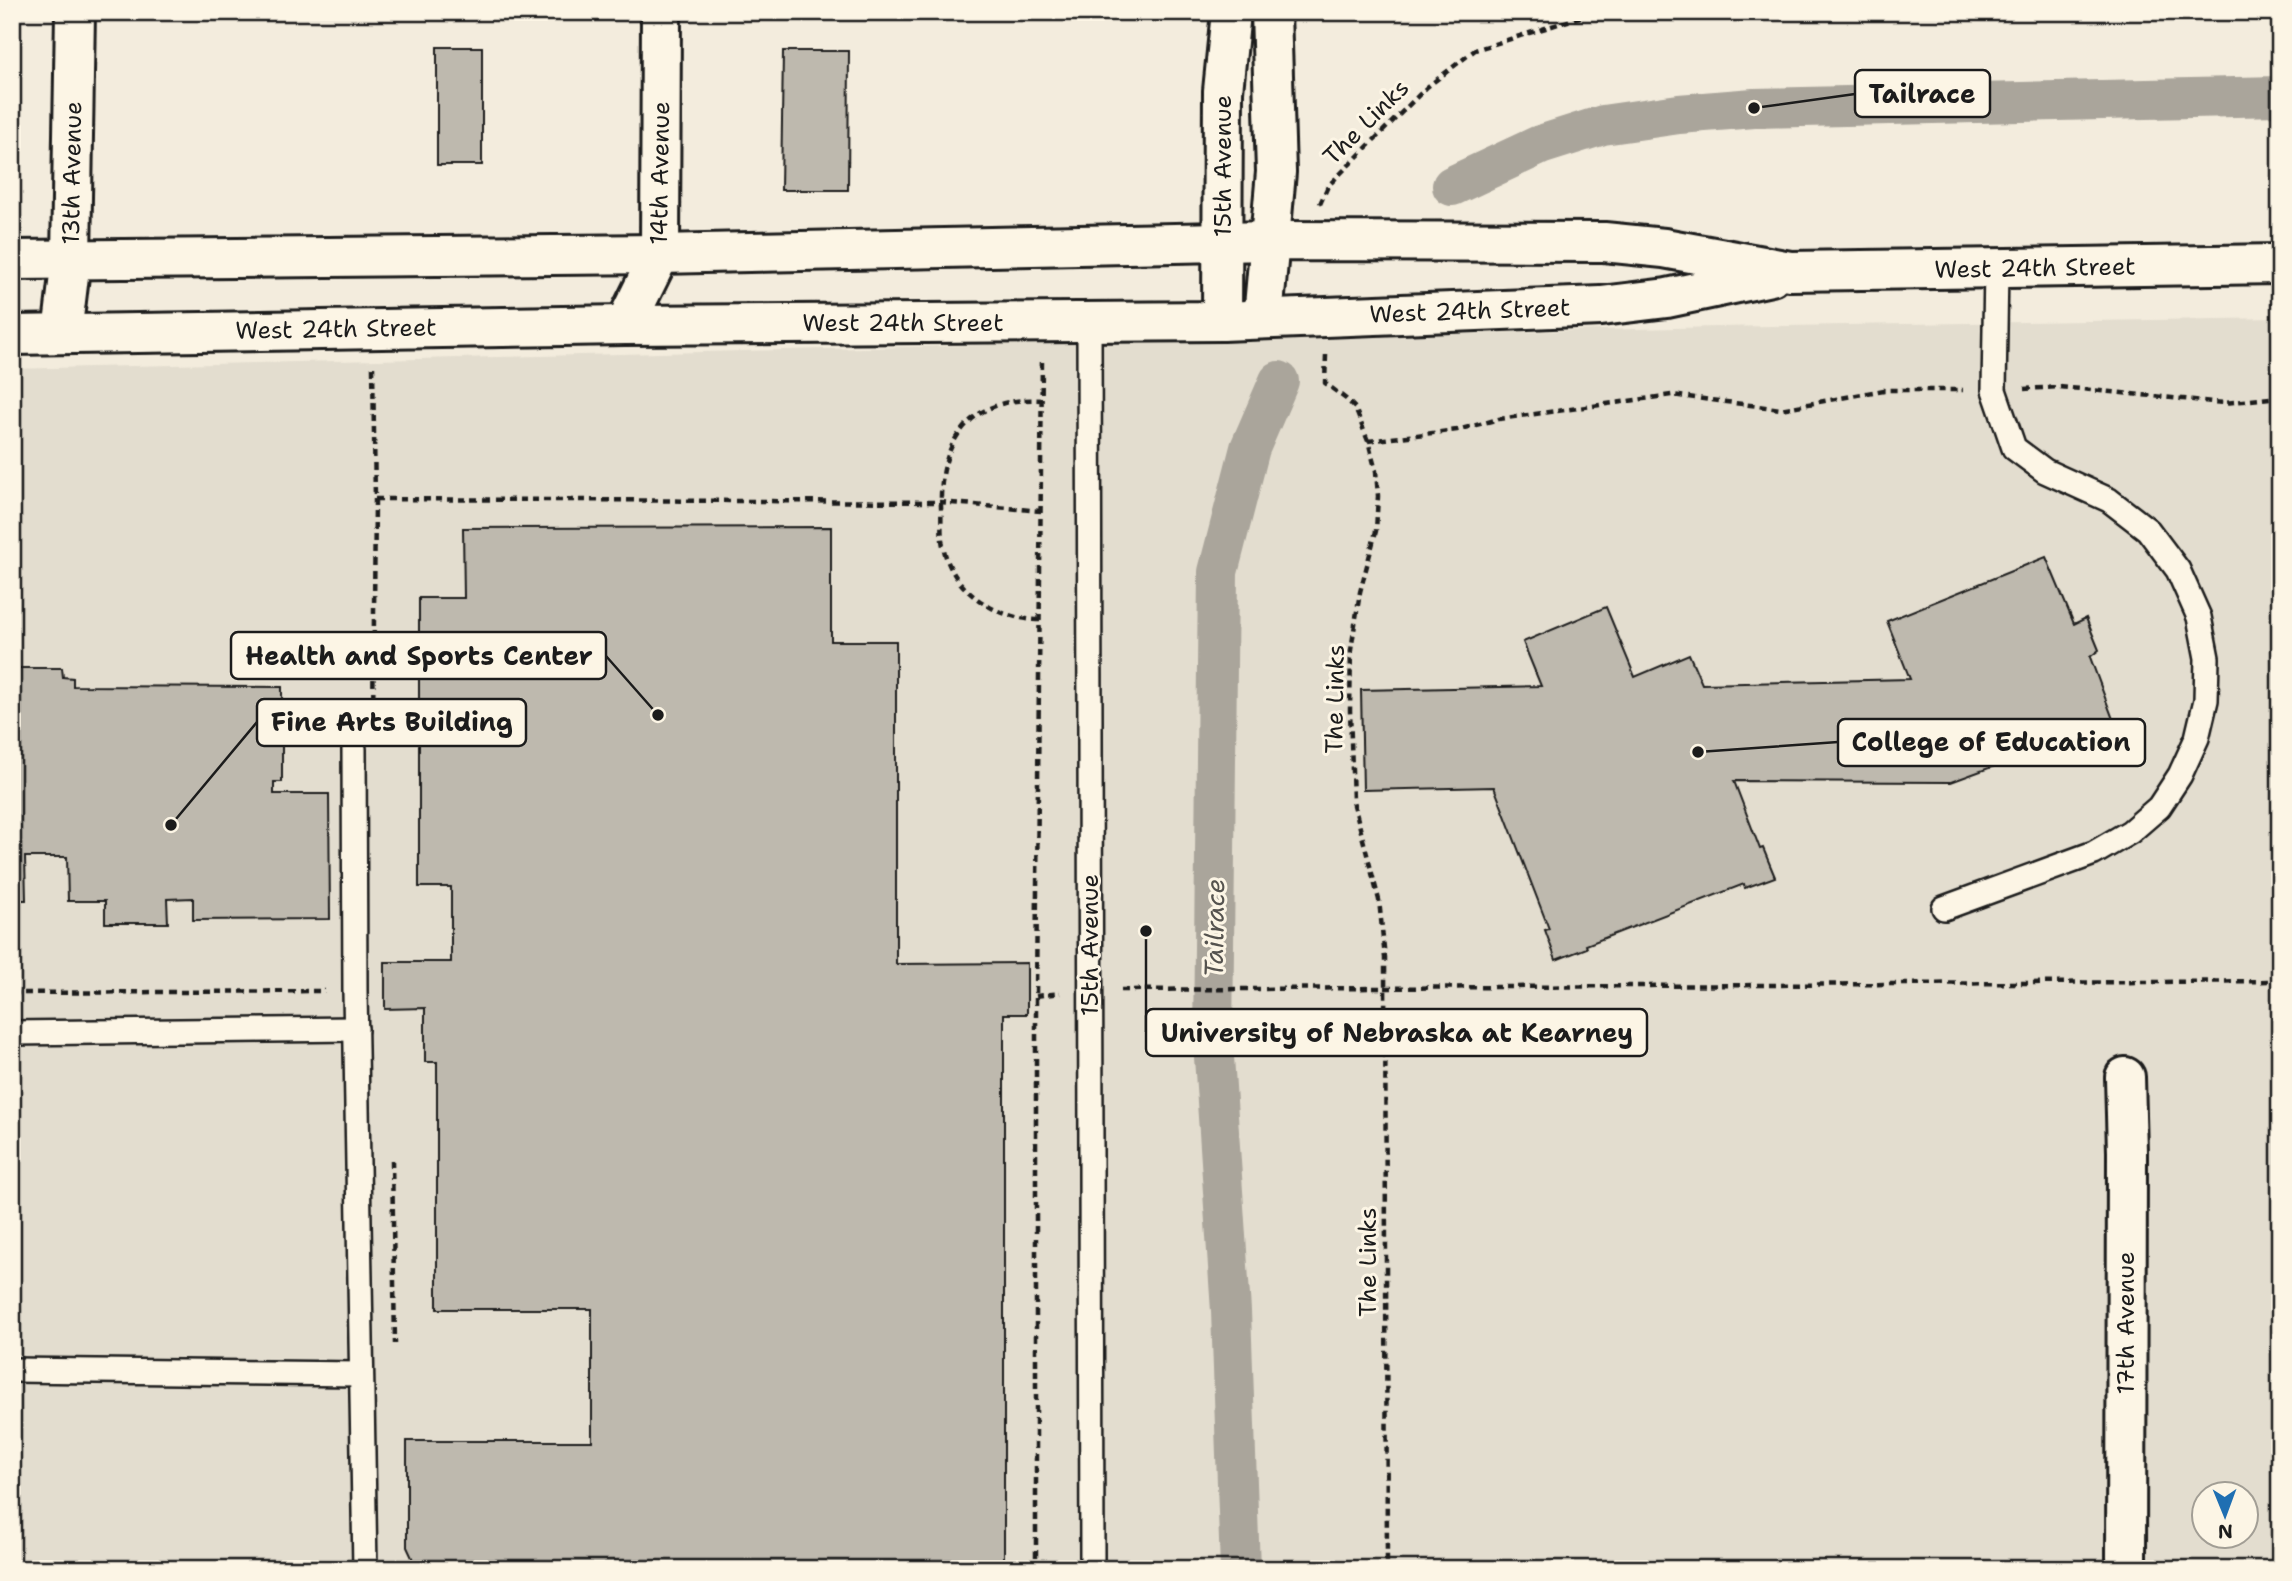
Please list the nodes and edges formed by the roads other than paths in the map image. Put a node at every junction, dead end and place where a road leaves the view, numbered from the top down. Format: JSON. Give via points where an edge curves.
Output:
{"nodes":[{"id":1,"x":75,"y":12,"type":"edge"},
{"id":2,"x":661,"y":12,"type":"edge"},
{"id":3,"x":1231,"y":12,"type":"edge"},
{"id":4,"x":1271,"y":12,"type":"edge"},
{"id":5,"x":1223,"y":242,"type":"junction"},
{"id":6,"x":1270,"y":242,"type":"junction"},
{"id":7,"x":660,"y":254,"type":"junction"},
{"id":8,"x":71,"y":259,"type":"junction"},
{"id":9,"x":12,"y":260,"type":"edge"},
{"id":10,"x":2280,"y":264,"type":"edge"},
{"id":11,"x":1996,"y":268,"type":"junction"},
{"id":12,"x":1790,"y":271,"type":"junction"},
{"id":13,"x":1263,"y":318,"type":"junction"},
{"id":14,"x":1222,"y":321,"type":"junction"},
{"id":15,"x":1088,"y":322,"type":"junction"},
{"id":16,"x":625,"y":325,"type":"junction"},
{"id":17,"x":62,"y":334,"type":"junction"},
{"id":18,"x":12,"y":335,"type":"edge"},
{"id":19,"x":354,"y":749,"type":"dead end"},
{"id":20,"x":1944,"y":908,"type":"dead end"},
{"id":21,"x":356,"y":1029,"type":"junction"},
{"id":22,"x":12,"y":1032,"type":"edge"},
{"id":23,"x":2125,"y":1077,"type":"dead end"},
{"id":24,"x":12,"y":1370,"type":"edge"},
{"id":25,"x":362,"y":1374,"type":"junction"},
{"id":26,"x":365,"y":1569,"type":"edge"},
{"id":27,"x":1092,"y":1569,"type":"edge"},
{"id":28,"x":2126,"y":1569,"type":"edge"}],
"edges":[{"from":1,"to":8,"type":"main road","name":"13th Avenue"},
{"from":2,"to":7,"type":"main road","name":"14th Avenue"},
{"from":3,"to":5,"type":"main road","name":"15th Avenue","via":[[1223,91]]},
{"from":4,"to":6,"type":"main road","name":"15th Avenue","via":[[1276,172]]},
{"from":5,"to":6,"type":"main road","name":"West 24th Street"},
{"from":5,"to":7,"type":"main road","name":"West 24th Street"},
{"from":5,"to":14,"type":"main road","name":"15th Avenue"},
{"from":6,"to":12,"type":"main road","name":"West 24th Street","via":[[1604,242]]},
{"from":6,"to":13,"type":"main road","name":"15th Avenue"},
{"from":7,"to":8,"type":"main road","name":"West 24th Street"},
{"from":7,"to":16,"type":"main road","name":"14th Avenue"},
{"from":8,"to":9,"type":"main road","name":"West 24th Street"},
{"from":8,"to":17,"type":"main road","name":"13th Avenue"},
{"from":10,"to":11,"type":"main road","name":"West 24th Street"},
{"from":11,"to":12,"type":"main road","name":"West 24th Street"},
{"from":11,"to":20,"type":"lane","via":[[1994,390],[2014,448],[2045,471],[2109,500],[2148,530],[2178,570],[2199,617],[2207,658],[2206,700],[2197,738],[2180,775],[2159,807],[2130,832],[2094,853]]},
{"from":12,"to":13,"type":"main road","name":"West 24th Street","via":[[1667,298],[1601,306]]},
{"from":13,"to":14,"type":"main road","name":"West 24th Street"},
{"from":14,"to":15,"type":"main road","name":"West 24th Street"},
{"from":15,"to":16,"type":"main road","name":"West 24th Street"},
{"from":15,"to":27,"type":"lane","name":"15th Avenue"},
{"from":16,"to":17,"type":"main road","name":"West 24th Street"},
{"from":17,"to":18,"type":"main road","name":"West 24th Street"},
{"from":19,"to":21,"type":"lane"},
{"from":21,"to":22,"type":"lane"},
{"from":21,"to":25,"type":"lane"},
{"from":23,"to":28,"type":"main road","name":"17th Avenue"},
{"from":24,"to":25,"type":"lane"},
{"from":25,"to":26,"type":"lane"}]}
